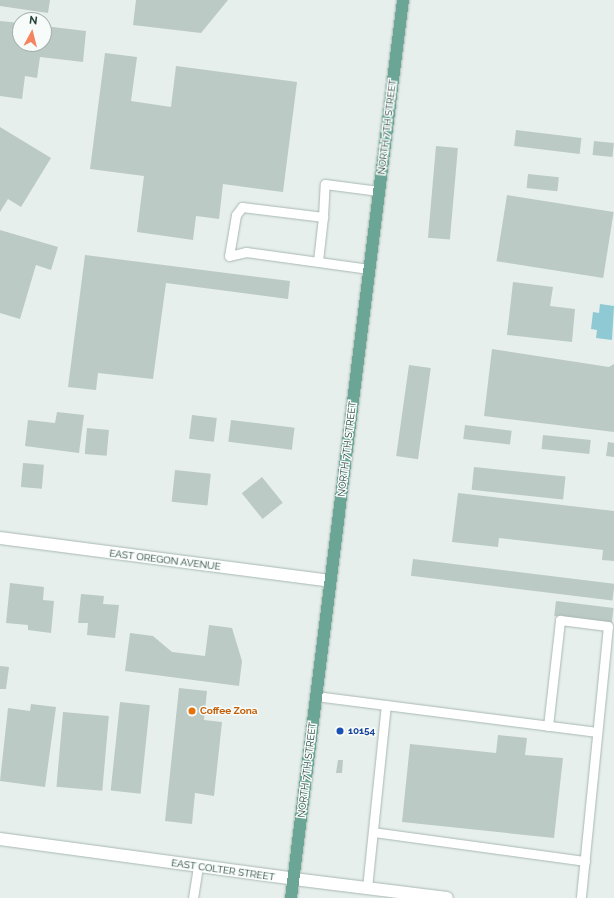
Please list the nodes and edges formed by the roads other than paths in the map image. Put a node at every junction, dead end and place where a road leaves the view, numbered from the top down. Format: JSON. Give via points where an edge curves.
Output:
{"nodes":[{"id":1,"x":403,"y":0,"type":"edge"},
{"id":2,"x":379,"y":191,"type":"junction"},
{"id":3,"x":323,"y":217,"type":"junction"},
{"id":4,"x":318,"y":261,"type":"junction"},
{"id":5,"x":369,"y":269,"type":"junction"},
{"id":6,"x":0,"y":538,"type":"edge"},
{"id":7,"x":330,"y":581,"type":"junction"},
{"id":8,"x":316,"y":696,"type":"junction"},
{"id":9,"x":386,"y":705,"type":"junction"},
{"id":10,"x":548,"y":726,"type":"junction"},
{"id":11,"x":597,"y":732,"type":"junction"},
{"id":12,"x":373,"y":832,"type":"junction"},
{"id":13,"x":0,"y":839,"type":"edge"},
{"id":14,"x":585,"y":861,"type":"junction"},
{"id":15,"x":198,"y":867,"type":"junction"},
{"id":16,"x":294,"y":879,"type":"junction"},
{"id":17,"x":367,"y":888,"type":"junction"},
{"id":18,"x":193,"y":898,"type":"edge"},
{"id":19,"x":291,"y":898,"type":"edge"},
{"id":20,"x":447,"y":898,"type":"edge"},
{"id":21,"x":582,"y":898,"type":"edge"}],
"edges":[{"from":1,"to":2,"type":"main road","name":"NORTH 7TH STREET"},
{"from":2,"to":3,"type":"lane","via":[[325,184]]},
{"from":2,"to":5,"type":"main road","name":"NORTH 7TH STREET"},
{"from":3,"to":4,"type":"lane"},
{"from":3,"to":4,"type":"lane","via":[[242,207],[236,215],[230,256],[246,252]]},
{"from":4,"to":5,"type":"lane"},
{"from":5,"to":7,"type":"main road","name":"NORTH 7TH STREET"},
{"from":6,"to":7,"type":"street","name":"EAST OREGON AVENUE"},
{"from":7,"to":8,"type":"main road","name":"NORTH 7TH STREET"},
{"from":8,"to":9,"type":"lane"},
{"from":8,"to":16,"type":"main road","name":"NORTH 7TH STREET"},
{"from":9,"to":10,"type":"lane"},
{"from":9,"to":12,"type":"lane"},
{"from":10,"to":11,"type":"lane"},
{"from":10,"to":11,"type":"lane","via":[[560,620],[608,626]]},
{"from":11,"to":14,"type":"lane"},
{"from":12,"to":14,"type":"lane"},
{"from":12,"to":17,"type":"lane"},
{"from":13,"to":15,"type":"street","name":"EAST COLTER STREET"},
{"from":14,"to":21,"type":"lane"},
{"from":15,"to":16,"type":"street","name":"EAST COLTER STREET"},
{"from":15,"to":18,"type":"lane"},
{"from":16,"to":17,"type":"street","name":"EAST COLTER STREET"},
{"from":16,"to":19,"type":"main road","name":"NORTH 7TH STREET"},
{"from":17,"to":20,"type":"street","name":"EAST COLTER STREET"}]}
